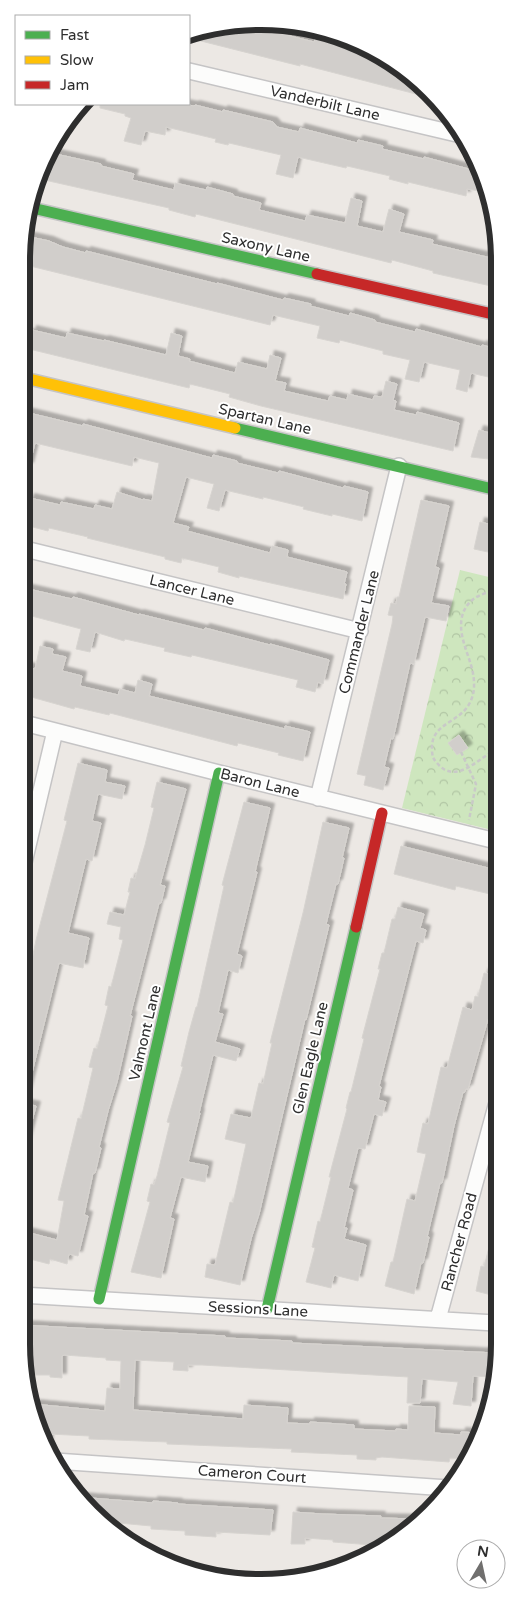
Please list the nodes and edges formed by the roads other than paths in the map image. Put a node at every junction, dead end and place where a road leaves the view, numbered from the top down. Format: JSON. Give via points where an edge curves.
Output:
{"nodes":[{"id":1,"x":190,"y":71,"type":"edge"},
{"id":2,"x":453,"y":133,"type":"edge"},
{"id":3,"x":36,"y":210,"type":"edge"},
{"id":4,"x":491,"y":313,"type":"edge"},
{"id":5,"x":30,"y":379,"type":"edge"},
{"id":6,"x":399,"y":466,"type":"junction"},
{"id":7,"x":491,"y":489,"type":"edge"},
{"id":8,"x":30,"y":550,"type":"edge"},
{"id":9,"x":360,"y":631,"type":"junction"},
{"id":10,"x":30,"y":724,"type":"edge"},
{"id":11,"x":55,"y":731,"type":"junction"},
{"id":12,"x":219,"y":773,"type":"junction"},
{"id":13,"x":318,"y":798,"type":"junction"},
{"id":14,"x":382,"y":813,"type":"junction"},
{"id":15,"x":30,"y":837,"type":"edge"},
{"id":16,"x":491,"y":840,"type":"edge"},
{"id":17,"x":491,"y":1124,"type":"edge"},
{"id":18,"x":30,"y":1295,"type":"edge"},
{"id":19,"x":100,"y":1299,"type":"junction"},
{"id":20,"x":267,"y":1309,"type":"junction"},
{"id":21,"x":438,"y":1319,"type":"junction"},
{"id":22,"x":491,"y":1323,"type":"edge"},
{"id":23,"x":63,"y":1462,"type":"edge"},
{"id":24,"x":440,"y":1487,"type":"edge"}],
"edges":[{"from":1,"to":2,"type":"street","name":"Vanderbilt Lane"},
{"from":3,"to":4,"type":"street","name":"Saxony Lane"},
{"from":5,"to":6,"type":"street","name":"Spartan Lane"},
{"from":6,"to":7,"type":"street","name":"Spartan Lane"},
{"from":6,"to":9,"type":"street","name":"Commander Lane"},
{"from":8,"to":9,"type":"street","name":"Lancer Lane"},
{"from":9,"to":13,"type":"street","name":"Commander Lane"},
{"from":10,"to":11,"type":"street","name":"Baron Lane"},
{"from":11,"to":12,"type":"street","name":"Baron Lane"},
{"from":11,"to":15,"type":"street"},
{"from":12,"to":13,"type":"street","name":"Baron Lane"},
{"from":12,"to":19,"type":"street","name":"Valmont Lane"},
{"from":13,"to":14,"type":"street","name":"Baron Lane"},
{"from":14,"to":16,"type":"street","name":"Baron Lane"},
{"from":14,"to":20,"type":"street","name":"Glen Eagle Lane"},
{"from":17,"to":21,"type":"street","name":"Rancher Road"},
{"from":18,"to":19,"type":"street","name":"Sessions Lane"},
{"from":19,"to":20,"type":"street","name":"Sessions Lane"},
{"from":20,"to":21,"type":"street","name":"Sessions Lane"},
{"from":21,"to":22,"type":"street","name":"Sessions Lane"},
{"from":23,"to":24,"type":"street","name":"Cameron Court"}]}
